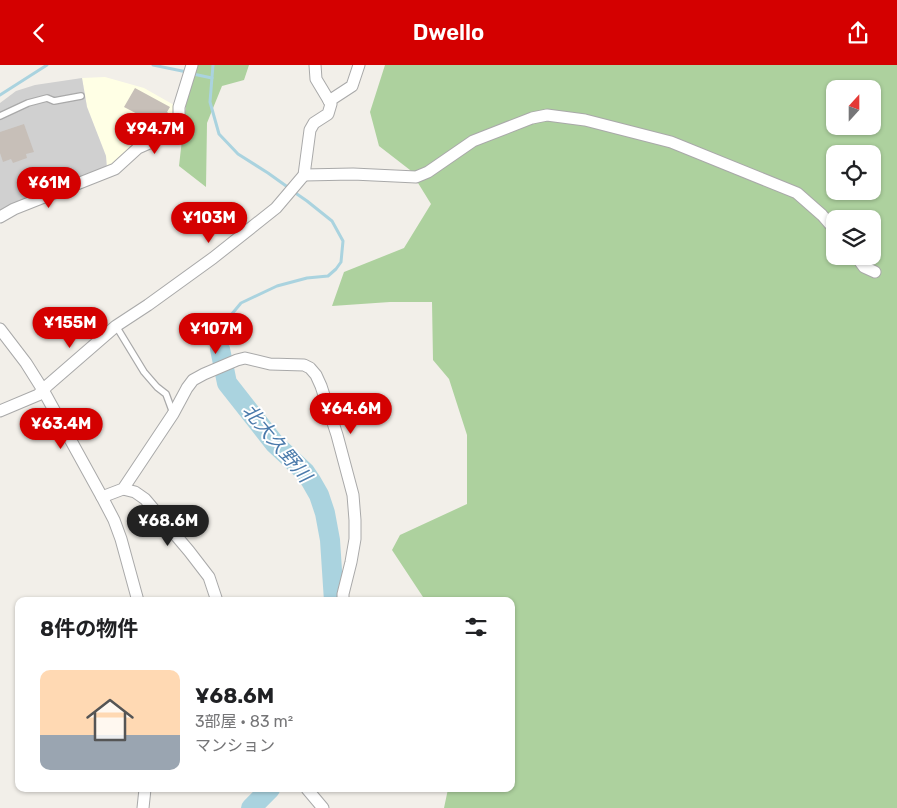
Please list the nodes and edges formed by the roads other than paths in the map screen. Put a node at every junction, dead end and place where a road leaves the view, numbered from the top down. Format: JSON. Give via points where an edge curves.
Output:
{"nodes":[{"id":1,"x":315,"y":65,"type":"edge"},
{"id":2,"x":359,"y":65,"type":"edge"},
{"id":3,"x":191,"y":66,"type":"edge"},
{"id":4,"x":81,"y":96,"type":"dead end"},
{"id":5,"x":329,"y":101,"type":"junction"},
{"id":6,"x":0,"y":116,"type":"edge"},
{"id":7,"x":300,"y":179,"type":"junction"},
{"id":8,"x":0,"y":217,"type":"edge"},
{"id":9,"x":826,"y":220,"type":"edge"},
{"id":10,"x":863,"y":265,"type":"edge"},
{"id":11,"x":876,"y":272,"type":"dead end"},
{"id":12,"x":116,"y":326,"type":"junction"},
{"id":13,"x":0,"y":329,"type":"edge"},
{"id":14,"x":43,"y":390,"type":"junction"},
{"id":15,"x":0,"y":411,"type":"edge"},
{"id":16,"x":173,"y":414,"type":"junction"},
{"id":17,"x":123,"y":489,"type":"junction"},
{"id":18,"x":102,"y":497,"type":"junction"},
{"id":19,"x":137,"y":597,"type":"edge"},
{"id":20,"x":216,"y":597,"type":"edge"},
{"id":21,"x":343,"y":597,"type":"edge"},
{"id":22,"x":145,"y":792,"type":"edge"},
{"id":23,"x":310,"y":792,"type":"edge"},
{"id":24,"x":143,"y":808,"type":"edge"},
{"id":25,"x":323,"y":808,"type":"edge"}],
"edges":[{"from":1,"to":5,"type":"street","via":[[316,79]]},
{"from":2,"to":5,"type":"street","via":[[352,86]]},
{"from":3,"to":8,"type":"street","via":[[179,107],[179,125],[174,132],[138,148],[115,169]]},
{"from":4,"to":6,"type":"lane","via":[[54,101],[47,98]]},
{"from":5,"to":7,"type":"street","via":[[328,114],[314,123],[310,130]]},
{"from":7,"to":9,"type":"street","via":[[353,174],[416,177],[473,141],[547,115],[585,120],[680,146],[797,193]]},
{"from":7,"to":12,"type":"street","via":[[276,208],[213,258]]},
{"from":10,"to":11,"type":"street"},
{"from":12,"to":14,"type":"street"},
{"from":12,"to":16,"type":"lane","via":[[144,372],[166,394]]},
{"from":13,"to":14,"type":"street"},
{"from":14,"to":15,"type":"street"},
{"from":14,"to":18,"type":"street"},
{"from":16,"to":17,"type":"street"},
{"from":16,"to":21,"type":"street","via":[[194,380],[238,360],[245,358],[310,368],[321,386],[353,495],[355,539]]},
{"from":17,"to":18,"type":"street"},
{"from":17,"to":20,"type":"street","via":[[145,499],[209,577]]},
{"from":18,"to":19,"type":"street","via":[[121,539]]},
{"from":22,"to":24,"type":"street"},
{"from":23,"to":25,"type":"street"}]}
